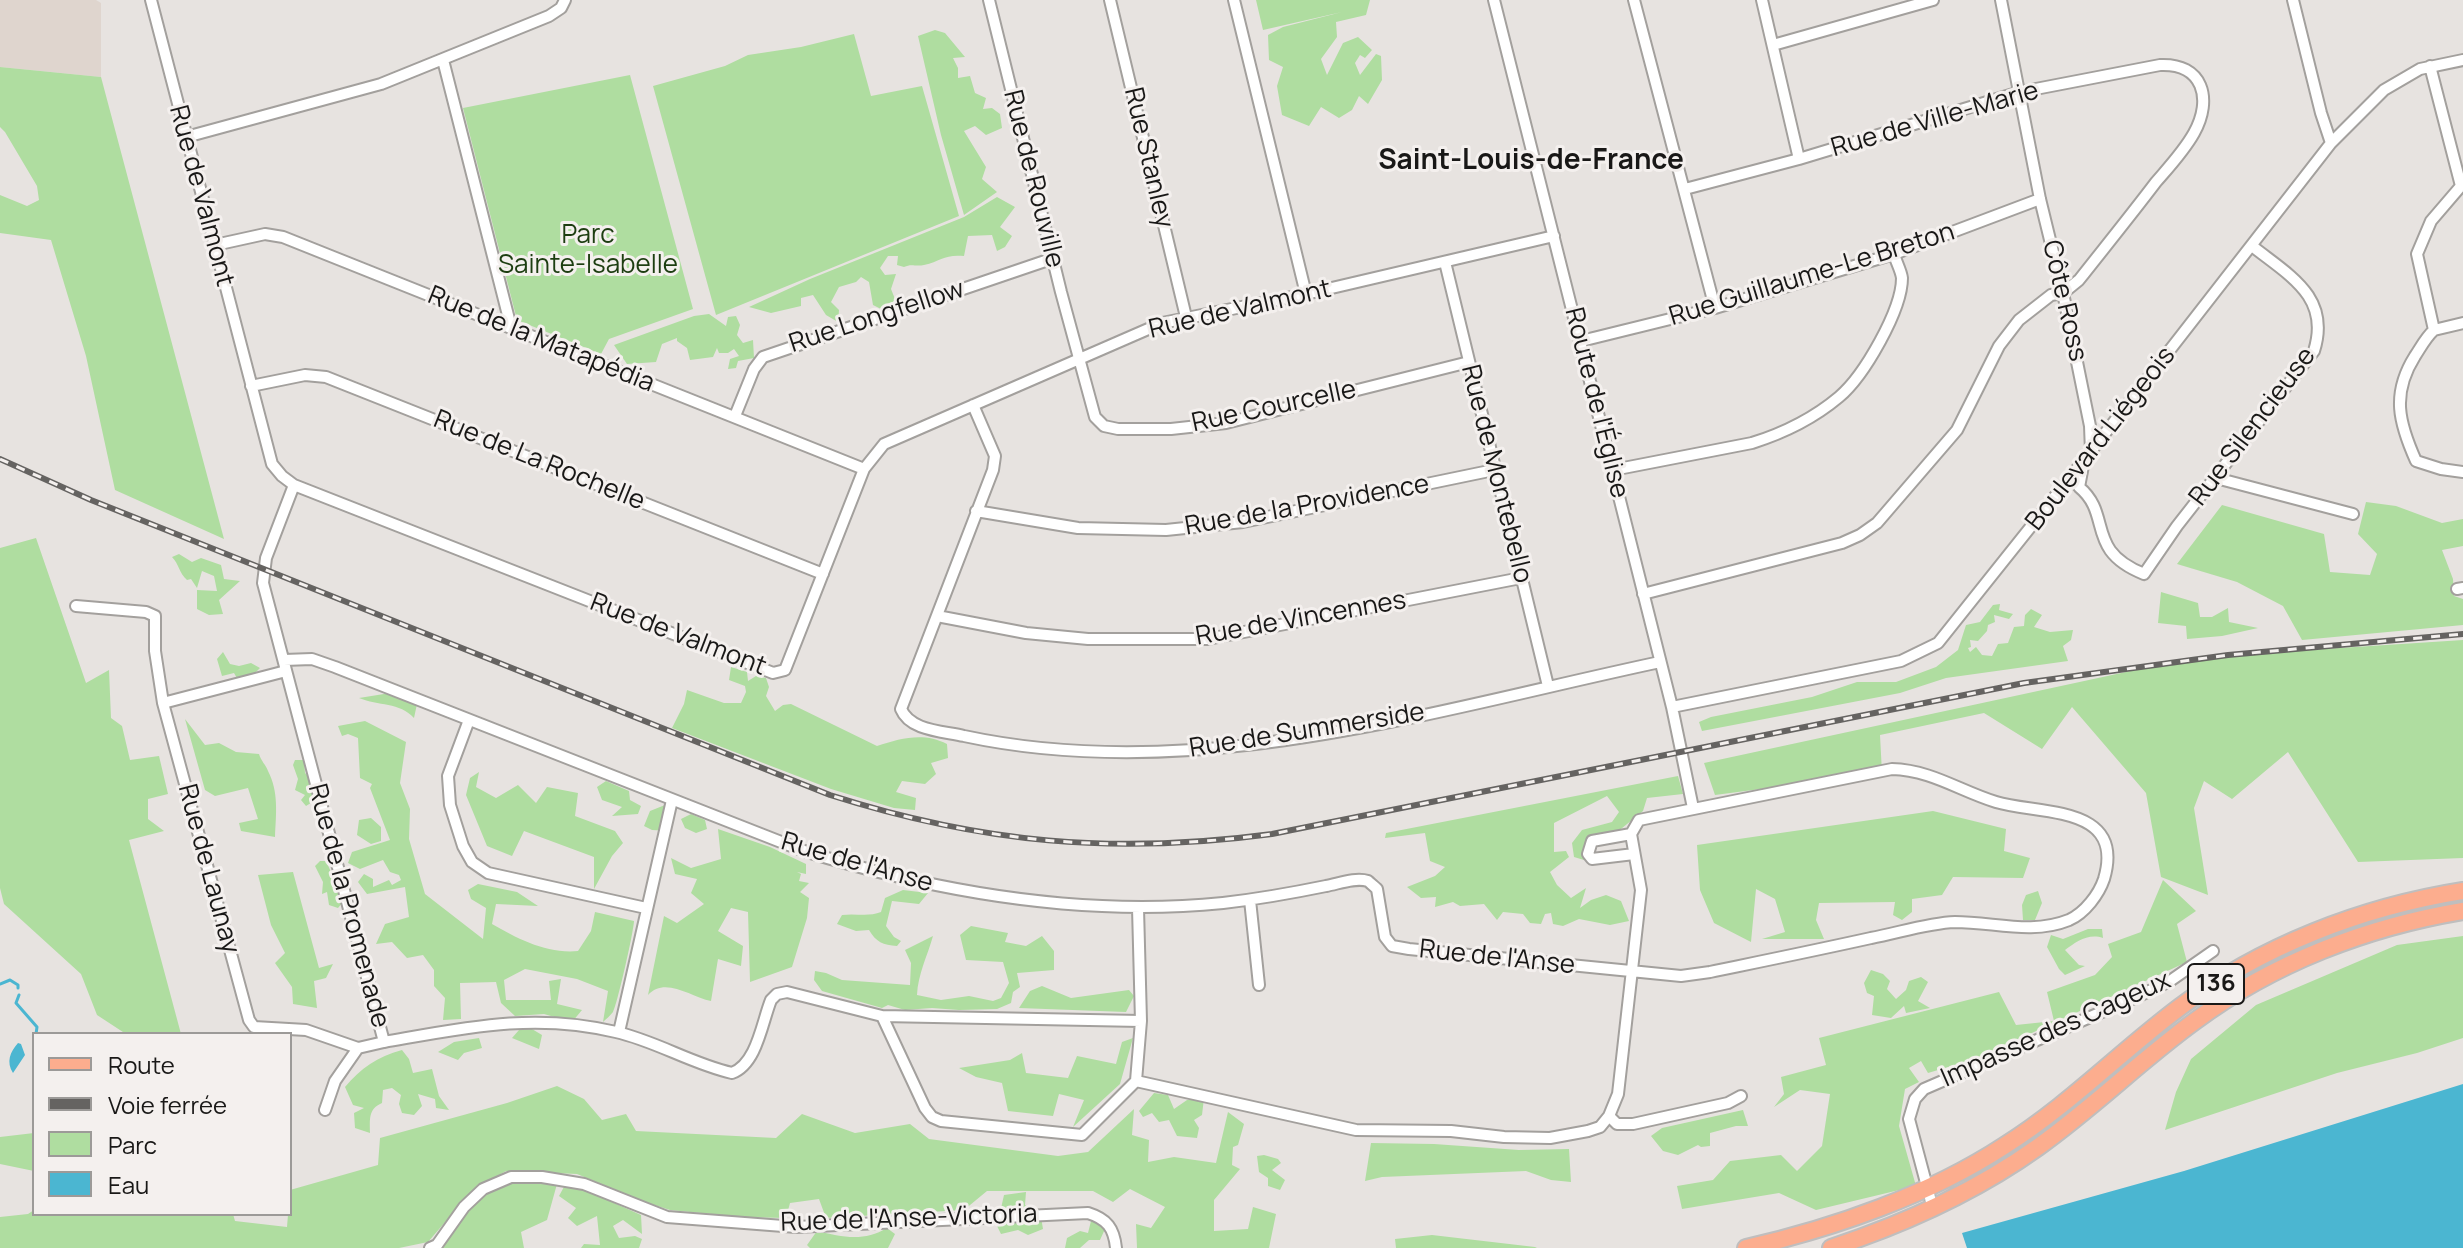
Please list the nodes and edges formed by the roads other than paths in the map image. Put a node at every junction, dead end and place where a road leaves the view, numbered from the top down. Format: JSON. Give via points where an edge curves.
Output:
{"nodes":[{"id":1,"x":151,"y":0,"type":"edge"},
{"id":2,"x":565,"y":0,"type":"edge"},
{"id":3,"x":989,"y":0,"type":"edge"},
{"id":4,"x":1110,"y":0,"type":"edge"},
{"id":5,"x":1234,"y":0,"type":"edge"},
{"id":6,"x":1494,"y":0,"type":"edge"},
{"id":7,"x":1634,"y":0,"type":"edge"},
{"id":8,"x":1762,"y":0,"type":"edge"},
{"id":9,"x":1933,"y":0,"type":"edge"},
{"id":10,"x":2001,"y":0,"type":"edge"},
{"id":11,"x":2293,"y":0,"type":"edge"},
{"id":12,"x":1773,"y":45,"type":"junction"},
{"id":13,"x":443,"y":60,"type":"junction"},
{"id":14,"x":2463,"y":60,"type":"edge"},
{"id":15,"x":2430,"y":66,"type":"junction"},
{"id":16,"x":2020,"y":92,"type":"junction"},
{"id":17,"x":186,"y":137,"type":"junction"},
{"id":18,"x":2331,"y":143,"type":"junction"},
{"id":19,"x":1799,"y":159,"type":"junction"},
{"id":20,"x":2462,"y":187,"type":"edge"},
{"id":21,"x":1685,"y":189,"type":"junction"},
{"id":22,"x":2040,"y":199,"type":"junction"},
{"id":23,"x":1554,"y":236,"type":"junction"},
{"id":24,"x":215,"y":245,"type":"junction"},
{"id":25,"x":2252,"y":246,"type":"junction"},
{"id":26,"x":1894,"y":254,"type":"junction"},
{"id":27,"x":1054,"y":258,"type":"junction"},
{"id":28,"x":1445,"y":262,"type":"junction"},
{"id":29,"x":2063,"y":293,"type":"junction"},
{"id":30,"x":1306,"y":294,"type":"junction"},
{"id":31,"x":1715,"y":308,"type":"junction"},
{"id":32,"x":1186,"y":317,"type":"junction"},
{"id":33,"x":2463,"y":323,"type":"edge"},
{"id":34,"x":511,"y":327,"type":"junction"},
{"id":35,"x":2434,"y":330,"type":"junction"},
{"id":36,"x":1581,"y":341,"type":"junction"},
{"id":37,"x":1080,"y":357,"type":"junction"},
{"id":38,"x":1469,"y":362,"type":"junction"},
{"id":39,"x":251,"y":386,"type":"junction"},
{"id":40,"x":973,"y":405,"type":"junction"},
{"id":41,"x":735,"y":416,"type":"junction"},
{"id":42,"x":2092,"y":450,"type":"junction"},
{"id":43,"x":864,"y":469,"type":"junction"},
{"id":44,"x":1494,"y":470,"type":"junction"},
{"id":45,"x":1613,"y":470,"type":"junction"},
{"id":46,"x":2463,"y":472,"type":"edge"},
{"id":47,"x":2216,"y":478,"type":"junction"},
{"id":48,"x":294,"y":485,"type":"junction"},
{"id":49,"x":976,"y":511,"type":"junction"},
{"id":50,"x":2353,"y":514,"type":"dead end"},
{"id":51,"x":823,"y":574,"type":"junction"},
{"id":52,"x":2144,"y":574,"type":"joint"},
{"id":53,"x":1521,"y":578,"type":"junction"},
{"id":54,"x":1643,"y":594,"type":"junction"},
{"id":55,"x":76,"y":606,"type":"dead end"},
{"id":56,"x":937,"y":616,"type":"junction"},
{"id":57,"x":1660,"y":662,"type":"junction"},
{"id":58,"x":285,"y":666,"type":"junction"},
{"id":59,"x":1548,"y":686,"type":"junction"},
{"id":60,"x":163,"y":703,"type":"junction"},
{"id":61,"x":1672,"y":707,"type":"junction"},
{"id":62,"x":469,"y":720,"type":"junction"},
{"id":63,"x":672,"y":800,"type":"junction"},
{"id":64,"x":1693,"y":808,"type":"junction"},
{"id":65,"x":1631,"y":834,"type":"junction"},
{"id":66,"x":1634,"y":854,"type":"junction"},
{"id":67,"x":2463,"y":891,"type":"edge"},
{"id":68,"x":1250,"y":900,"type":"junction"},
{"id":69,"x":646,"y":908,"type":"junction"},
{"id":70,"x":1138,"y":908,"type":"junction"},
{"id":71,"x":2463,"y":911,"type":"edge"},
{"id":72,"x":2213,"y":951,"type":"dead end"},
{"id":73,"x":1630,"y":971,"type":"junction"},
{"id":74,"x":1259,"y":985,"type":"dead end"},
{"id":75,"x":882,"y":1016,"type":"junction"},
{"id":76,"x":1141,"y":1021,"type":"junction"},
{"id":77,"x":619,"y":1032,"type":"junction"},
{"id":78,"x":384,"y":1042,"type":"junction"},
{"id":79,"x":358,"y":1048,"type":"junction"},
{"id":80,"x":1136,"y":1081,"type":"junction"},
{"id":81,"x":1741,"y":1096,"type":"dead end"},
{"id":82,"x":325,"y":1110,"type":"dead end"},
{"id":83,"x":1609,"y":1116,"type":"junction"},
{"id":84,"x":1927,"y":1189,"type":"junction"},
{"id":85,"x":1933,"y":1209,"type":"junction"},
{"id":86,"x":430,"y":1248,"type":"edge"},
{"id":87,"x":1116,"y":1248,"type":"edge"},
{"id":88,"x":1746,"y":1248,"type":"edge"},
{"id":89,"x":1831,"y":1248,"type":"edge"}],
"edges":[{"from":1,"to":17,"type":"street","name":"Rue de Valmont"},
{"from":2,"to":13,"type":"street","via":[[549,16]]},
{"from":3,"to":27,"type":"street","name":"Rue de Rouville"},
{"from":4,"to":32,"type":"street","name":"Rue Stanley"},
{"from":5,"to":30,"type":"street"},
{"from":6,"to":23,"type":"street","name":"Route de l'Église"},
{"from":7,"to":21,"type":"street"},
{"from":8,"to":12,"type":"street"},
{"from":9,"to":12,"type":"street"},
{"from":10,"to":16,"type":"street","name":"Côte Ross"},
{"from":11,"to":18,"type":"street"},
{"from":12,"to":19,"type":"street"},
{"from":13,"to":17,"type":"street","via":[[381,84]]},
{"from":13,"to":34,"type":"street"},
{"from":14,"to":15,"type":"street","name":"Boulevard Liégeois"},
{"from":15,"to":18,"type":"street","name":"Boulevard Liégeois","via":[[2384,90]]},
{"from":15,"to":20,"type":"street"},
{"from":16,"to":19,"type":"street","name":"Rue de Ville-Marie"},
{"from":16,"to":22,"type":"street","name":"Côte Ross"},
{"from":16,"to":29,"type":"street","name":"Rue de Ville-Marie","via":[[2175,64],[2187,69],[2204,98],[2193,135],[2079,280]]},
{"from":17,"to":24,"type":"street","name":"Rue de Valmont"},
{"from":18,"to":25,"type":"street","name":"Boulevard Liégeois"},
{"from":19,"to":21,"type":"street","name":"Rue de Ville-Marie"},
{"from":20,"to":35,"type":"street","via":[[2431,221],[2417,254]]},
{"from":21,"to":31,"type":"street"},
{"from":22,"to":26,"type":"street","name":"Rue Guillaume-Le Breton"},
{"from":22,"to":29,"type":"street","name":"Côte Ross"},
{"from":23,"to":28,"type":"street","name":"Rue de Valmont"},
{"from":23,"to":36,"type":"street","name":"Route de l'Église"},
{"from":24,"to":34,"type":"street","name":"Rue de la Matapédia","via":[[265,234],[283,237]]},
{"from":24,"to":39,"type":"street","name":"Rue de Valmont"},
{"from":25,"to":42,"type":"street","name":"Boulevard Liégeois"},
{"from":25,"to":47,"type":"street","name":"Rue Silencieuse","via":[[2307,292],[2318,312],[2319,335],[2314,351]]},
{"from":26,"to":31,"type":"street","name":"Rue Guillaume-Le Breton"},
{"from":26,"to":45,"type":"street","via":[[1902,275],[1899,298],[1859,375],[1843,394],[1774,436]]},
{"from":27,"to":37,"type":"street","name":"Rue de Rouville"},
{"from":27,"to":41,"type":"street","name":"Rue Longfellow","via":[[763,357]]},
{"from":28,"to":30,"type":"street","name":"Rue de Valmont"},
{"from":28,"to":38,"type":"street","name":"Rue de Montebello"},
{"from":29,"to":42,"type":"street","name":"Côte Ross"},
{"from":29,"to":54,"type":"street","via":[[2051,295],[2019,320],[1999,346],[1957,430],[1877,523],[1842,543]]},
{"from":30,"to":32,"type":"street","name":"Rue de Valmont"},
{"from":31,"to":36,"type":"street","name":"Rue Guillaume-Le Breton"},
{"from":32,"to":37,"type":"street","name":"Rue de Valmont"},
{"from":33,"to":35,"type":"street"},
{"from":34,"to":41,"type":"street","name":"Rue de la Matapédia"},
{"from":35,"to":46,"type":"street","via":[[2401,387],[2402,429],[2416,461]]},
{"from":36,"to":45,"type":"street","name":"Route de l'Église"},
{"from":37,"to":38,"type":"street","name":"Rue Courcelle","via":[[1095,417],[1118,429],[1226,423]]},
{"from":37,"to":40,"type":"street","name":"Rue de Valmont"},
{"from":38,"to":44,"type":"street","name":"Rue de Montebello"},
{"from":39,"to":48,"type":"street","name":"Rue de Valmont","via":[[272,464]]},
{"from":39,"to":51,"type":"street","name":"Rue de La Rochelle","via":[[305,375],[326,377]]},
{"from":40,"to":43,"type":"street","name":"Rue de Valmont","via":[[884,444]]},
{"from":40,"to":49,"type":"street","name":"Rue de Summerside","via":[[995,456]]},
{"from":41,"to":43,"type":"street","name":"Rue de la Matapédia"},
{"from":42,"to":52,"type":"street","name":"Côte Ross","via":[[2080,471],[2079,487],[2091,497],[2110,552]]},
{"from":42,"to":61,"type":"street","name":"Boulevard Liégeois","via":[[1938,643],[1901,661]]},
{"from":43,"to":51,"type":"street","name":"Rue de Valmont"},
{"from":44,"to":49,"type":"street","name":"Rue de la Providence","via":[[1243,522],[1166,530],[1078,528]]},
{"from":44,"to":53,"type":"street","name":"Rue de Montebello"},
{"from":45,"to":54,"type":"street","name":"Route de l'Église"},
{"from":47,"to":50,"type":"street"},
{"from":47,"to":52,"type":"street","name":"Rue Silencieuse"},
{"from":48,"to":51,"type":"street","name":"Rue de Valmont","via":[[773,673],[785,670]]},
{"from":48,"to":58,"type":"street","name":"Rue de la Promenade","via":[[266,558],[263,583]]},
{"from":49,"to":56,"type":"street","name":"Rue de Summerside"},
{"from":53,"to":56,"type":"street","name":"Rue de Vincennes","via":[[1208,639],[1088,639]]},
{"from":53,"to":59,"type":"street","name":"Rue de Montebello"},
{"from":54,"to":57,"type":"street","name":"Route de l'Église"},
{"from":55,"to":60,"type":"street","via":[[155,616]]},
{"from":56,"to":59,"type":"street","name":"Rue de Summerside","via":[[901,709],[905,719],[974,738],[1051,749],[1121,753],[1267,743]]},
{"from":57,"to":59,"type":"street","name":"Rue de Summerside"},
{"from":57,"to":61,"type":"street","name":"Route de l'Église"},
{"from":58,"to":60,"type":"street"},
{"from":58,"to":62,"type":"street","name":"Rue de l'Anse","via":[[312,659]]},
{"from":58,"to":78,"type":"street","name":"Rue de la Promenade"},
{"from":60,"to":79,"type":"street","name":"Rue de Launay","via":[[249,1020],[254,1027],[306,1030]]},
{"from":61,"to":64,"type":"street","name":"Route de l'Église"},
{"from":62,"to":63,"type":"street","name":"Rue de l'Anse"},
{"from":62,"to":69,"type":"street","via":[[448,776],[450,805],[472,862],[488,873]]},
{"from":63,"to":69,"type":"street"},
{"from":63,"to":70,"type":"street","name":"Rue de l'Anse","via":[[867,871],[1014,899]]},
{"from":64,"to":65,"type":"street","name":"Rue de l'Anse","via":[[1639,820]]},
{"from":64,"to":73,"type":"street","name":"Rue de l'Anse","via":[[1914,769],[2000,803],[2072,816],[2105,840],[2108,862],[2092,901],[2074,918],[2052,926],[1954,922],[1710,972],[1681,976]]},
{"from":65,"to":66,"type":"street"},
{"from":65,"to":66,"type":"street","via":[[1592,841],[1588,854],[1592,859]]},
{"from":66,"to":73,"type":"street","via":[[1641,890]]},
{"from":67,"to":84,"type":"main road","number":"136","via":[[2355,917],[2253,961],[2183,1005],[2016,1138]]},
{"from":68,"to":70,"type":"street","name":"Rue de l'Anse"},
{"from":68,"to":73,"type":"street","name":"Rue de l'Anse","via":[[1368,881],[1377,889],[1385,937],[1392,946]]},
{"from":68,"to":74,"type":"street"},
{"from":69,"to":77,"type":"street"},
{"from":70,"to":76,"type":"street"},
{"from":71,"to":85,"type":"main road","number":"136","via":[[2366,934],[2274,972],[2197,1019],[2036,1148]]},
{"from":72,"to":84,"type":"street","name":"Impasse des Cageux","via":[[2141,995],[1924,1089],[1909,1119]]},
{"from":73,"to":83,"type":"street","via":[[1618,1094]]},
{"from":75,"to":76,"type":"street"},
{"from":75,"to":77,"type":"street","name":"Rue de la Promenade","via":[[799,994],[777,994],[751,1056],[732,1073]]},
{"from":75,"to":80,"type":"street","via":[[925,1108],[941,1121],[1082,1135]]},
{"from":76,"to":80,"type":"street"},
{"from":77,"to":78,"type":"street","name":"Rue de la Promenade","via":[[564,1023],[502,1022]]},
{"from":78,"to":79,"type":"street"},
{"from":79,"to":82,"type":"street","via":[[335,1081]]},
{"from":80,"to":83,"type":"street","via":[[1356,1130],[1550,1138],[1600,1127]]},
{"from":81,"to":83,"type":"street","via":[[1633,1124],[1617,1124]]},
{"from":84,"to":85,"type":"street","name":"Impasse des Cageux"},
{"from":84,"to":88,"type":"main road","number":"136"},
{"from":85,"to":89,"type":"main road","number":"136"},
{"from":86,"to":87,"type":"street","name":"Rue de l'Anse-Victoria","via":[[483,1189],[511,1177],[542,1177],[584,1184],[667,1217],[796,1227],[1088,1213],[1110,1225]]}]}
